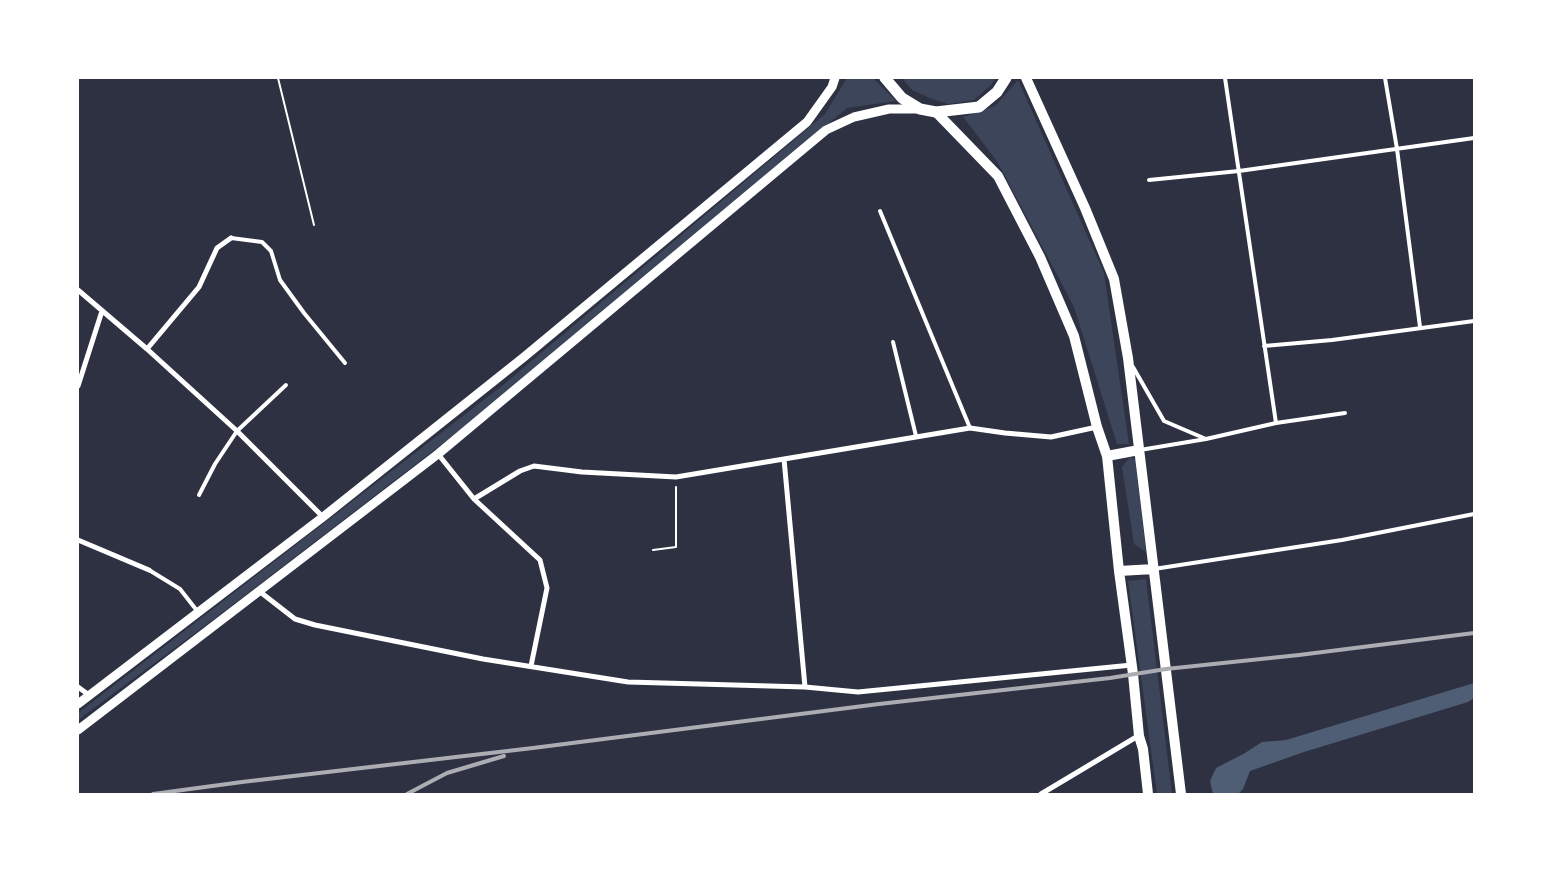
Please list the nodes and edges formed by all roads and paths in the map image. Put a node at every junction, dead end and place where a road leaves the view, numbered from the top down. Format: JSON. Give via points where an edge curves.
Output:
{"nodes":[{"id":1,"x":278,"y":78,"type":"edge"},
{"id":2,"x":835,"y":78,"type":"edge"},
{"id":3,"x":885,"y":78,"type":"edge"},
{"id":4,"x":1006,"y":78,"type":"edge"},
{"id":5,"x":1026,"y":78,"type":"edge"},
{"id":6,"x":1225,"y":78,"type":"edge"},
{"id":7,"x":1386,"y":78,"type":"edge"},
{"id":8,"x":920,"y":108,"type":"junction"},
{"id":9,"x":936,"y":112,"type":"junction"},
{"id":10,"x":1474,"y":138,"type":"edge"},
{"id":11,"x":1397,"y":149,"type":"junction"},
{"id":12,"x":1239,"y":171,"type":"junction"},
{"id":13,"x":1149,"y":180,"type":"dead end"},
{"id":14,"x":880,"y":211,"type":"dead end"},
{"id":15,"x":314,"y":225,"type":"dead end"},
{"id":16,"x":231,"y":238,"type":"joint"},
{"id":17,"x":78,"y":290,"type":"edge"},
{"id":18,"x":102,"y":311,"type":"junction"},
{"id":19,"x":1474,"y":321,"type":"edge"},
{"id":20,"x":1420,"y":327,"type":"junction"},
{"id":21,"x":893,"y":342,"type":"dead end"},
{"id":22,"x":1264,"y":346,"type":"junction"},
{"id":23,"x":147,"y":349,"type":"junction"},
{"id":24,"x":1128,"y":358,"type":"junction"},
{"id":25,"x":345,"y":363,"type":"dead end"},
{"id":26,"x":286,"y":385,"type":"dead end"},
{"id":27,"x":78,"y":386,"type":"edge"},
{"id":28,"x":1344,"y":413,"type":"dead end"},
{"id":29,"x":1276,"y":423,"type":"junction"},
{"id":30,"x":1097,"y":427,"type":"junction"},
{"id":31,"x":970,"y":428,"type":"junction"},
{"id":32,"x":237,"y":431,"type":"junction"},
{"id":33,"x":916,"y":436,"type":"junction"},
{"id":34,"x":1206,"y":439,"type":"junction"},
{"id":35,"x":1139,"y":450,"type":"junction"},
{"id":36,"x":438,"y":454,"type":"junction"},
{"id":37,"x":1107,"y":456,"type":"junction"},
{"id":38,"x":784,"y":459,"type":"junction"},
{"id":39,"x":676,"y":477,"type":"junction"},
{"id":40,"x":199,"y":496,"type":"dead end"},
{"id":41,"x":474,"y":499,"type":"junction"},
{"id":42,"x":1474,"y":514,"type":"edge"},
{"id":43,"x":323,"y":517,"type":"junction"},
{"id":44,"x":78,"y":540,"type":"edge"},
{"id":45,"x":653,"y":550,"type":"dead end"},
{"id":46,"x":1154,"y":569,"type":"junction"},
{"id":47,"x":149,"y":570,"type":"joint"},
{"id":48,"x":1119,"y":571,"type":"junction"},
{"id":49,"x":258,"y":591,"type":"junction"},
{"id":50,"x":198,"y":612,"type":"junction"},
{"id":51,"x":1132,"y":665,"type":"junction"},
{"id":52,"x":531,"y":666,"type":"junction"},
{"id":53,"x":78,"y":687,"type":"edge"},
{"id":54,"x":805,"y":687,"type":"junction"},
{"id":55,"x":89,"y":695,"type":"junction"},
{"id":56,"x":78,"y":704,"type":"edge"},
{"id":57,"x":78,"y":730,"type":"edge"},
{"id":58,"x":1139,"y":736,"type":"junction"},
{"id":59,"x":1041,"y":794,"type":"edge"},
{"id":60,"x":1148,"y":794,"type":"edge"},
{"id":61,"x":1181,"y":794,"type":"edge"}],
"edges":[{"from":1,"to":15,"type":"path"},
{"from":2,"to":43,"type":"street","via":[[807,122],[524,357]]},
{"from":3,"to":8,"type":"main road","via":[[902,98]]},
{"from":4,"to":9,"type":"main road","via":[[997,92],[979,107]]},
{"from":5,"to":24,"type":"main road","via":[[1114,279]]},
{"from":6,"to":12,"type":"lane"},
{"from":7,"to":11,"type":"lane"},
{"from":8,"to":9,"type":"main road"},
{"from":8,"to":36,"type":"street","via":[[889,109],[854,117],[826,130]]},
{"from":9,"to":30,"type":"main road","via":[[998,176],[1036,249],[1074,336]]},
{"from":10,"to":11,"type":"lane"},
{"from":11,"to":12,"type":"lane"},
{"from":11,"to":20,"type":"lane"},
{"from":12,"to":13,"type":"lane"},
{"from":12,"to":22,"type":"lane"},
{"from":14,"to":31,"type":"lane"},
{"from":16,"to":23,"type":"street","via":[[217,248],[199,286]]},
{"from":16,"to":25,"type":"lane","via":[[262,242],[271,251],[280,280]]},
{"from":17,"to":18,"type":"street"},
{"from":18,"to":23,"type":"street"},
{"from":18,"to":27,"type":"street"},
{"from":19,"to":20,"type":"lane"},
{"from":20,"to":22,"type":"lane"},
{"from":21,"to":33,"type":"lane"},
{"from":22,"to":29,"type":"lane"},
{"from":23,"to":32,"type":"street"},
{"from":24,"to":34,"type":"lane","via":[[1164,420]]},
{"from":24,"to":35,"type":"main road"},
{"from":26,"to":32,"type":"lane"},
{"from":28,"to":29,"type":"lane"},
{"from":29,"to":34,"type":"lane"},
{"from":30,"to":31,"type":"street","via":[[1051,437]]},
{"from":30,"to":37,"type":"main road"},
{"from":31,"to":33,"type":"street"},
{"from":32,"to":40,"type":"lane"},
{"from":32,"to":43,"type":"street"},
{"from":33,"to":38,"type":"street"},
{"from":34,"to":35,"type":"lane"},
{"from":35,"to":37,"type":"main road"},
{"from":35,"to":46,"type":"main road"},
{"from":36,"to":41,"type":"street"},
{"from":36,"to":49,"type":"street"},
{"from":37,"to":48,"type":"main road"},
{"from":38,"to":39,"type":"street"},
{"from":38,"to":54,"type":"street"},
{"from":39,"to":41,"type":"street","via":[[534,466]]},
{"from":39,"to":45,"type":"path","via":[[676,547]]},
{"from":41,"to":52,"type":"street","via":[[540,560],[547,588]]},
{"from":42,"to":46,"type":"lane","via":[[1342,540]]},
{"from":43,"to":50,"type":"street"},
{"from":44,"to":47,"type":"street"},
{"from":46,"to":48,"type":"main road"},
{"from":46,"to":61,"type":"main road"},
{"from":47,"to":50,"type":"lane","via":[[180,589]]},
{"from":48,"to":51,"type":"main road"},
{"from":49,"to":52,"type":"street","via":[[295,619],[314,625]]},
{"from":49,"to":57,"type":"street"},
{"from":50,"to":55,"type":"street"},
{"from":51,"to":54,"type":"street","via":[[858,692]]},
{"from":51,"to":58,"type":"main road"},
{"from":52,"to":54,"type":"street","via":[[628,682]]},
{"from":53,"to":55,"type":"street"},
{"from":55,"to":56,"type":"street"},
{"from":58,"to":59,"type":"street"},
{"from":58,"to":60,"type":"main road"}]}
